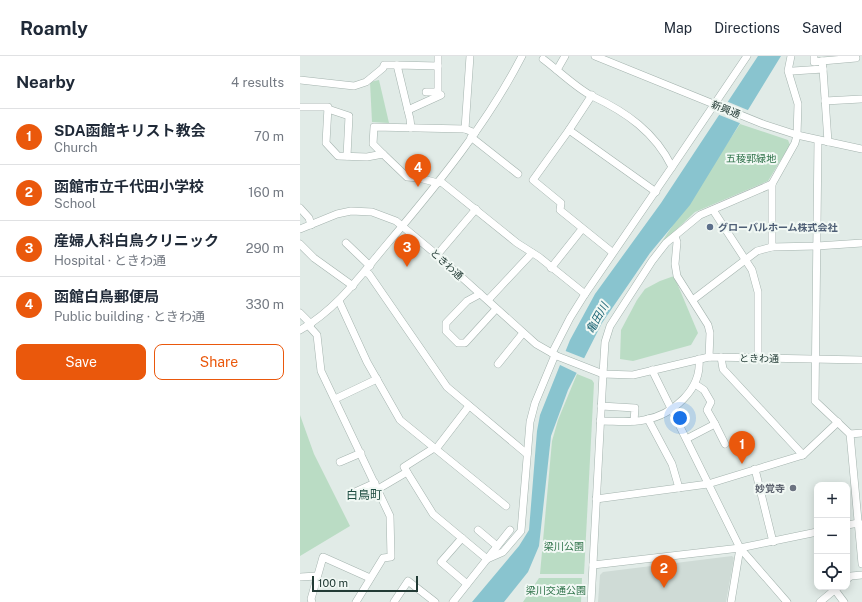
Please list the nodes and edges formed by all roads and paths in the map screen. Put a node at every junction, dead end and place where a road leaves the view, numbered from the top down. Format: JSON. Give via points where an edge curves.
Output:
{"nodes":[{"id":1,"x":438,"y":56,"type":"edge"},
{"id":2,"x":470,"y":56,"type":"edge"},
{"id":3,"x":522,"y":56,"type":"edge"},
{"id":4,"x":565,"y":56,"type":"edge"},
{"id":5,"x":597,"y":56,"type":"edge"},
{"id":6,"x":746,"y":56,"type":"edge"},
{"id":7,"x":791,"y":56,"type":"edge"},
{"id":8,"x":831,"y":58,"type":"edge"},
{"id":9,"x":856,"y":58,"type":"dead end"},
{"id":10,"x":543,"y":59,"type":"dead end"},
{"id":11,"x":822,"y":61,"type":"junction"},
{"id":12,"x":814,"y":62,"type":"edge"},
{"id":13,"x":397,"y":65,"type":"junction"},
{"id":14,"x":438,"y":66,"type":"junction"},
{"id":15,"x":823,"y":69,"type":"junction"},
{"id":16,"x":557,"y":70,"type":"junction"},
{"id":17,"x":793,"y":71,"type":"dead end"},
{"id":18,"x":300,"y":80,"type":"edge"},
{"id":19,"x":426,"y":92,"type":"dead end"},
{"id":20,"x":441,"y":95,"type":"dead end"},
{"id":21,"x":592,"y":96,"type":"junction"},
{"id":22,"x":861,"y":99,"type":"dead end"},
{"id":23,"x":825,"y":101,"type":"junction"},
{"id":24,"x":715,"y":105,"type":"junction"},
{"id":25,"x":300,"y":107,"type":"edge"},
{"id":26,"x":328,"y":109,"type":"junction"},
{"id":27,"x":408,"y":110,"type":"junction"},
{"id":28,"x":411,"y":128,"type":"junction"},
{"id":29,"x":465,"y":128,"type":"junction"},
{"id":30,"x":569,"y":130,"type":"junction"},
{"id":31,"x":473,"y":135,"type":"junction"},
{"id":32,"x":797,"y":135,"type":"junction"},
{"id":33,"x":818,"y":140,"type":"junction"},
{"id":34,"x":828,"y":142,"type":"junction"},
{"id":35,"x":862,"y":148,"type":"edge"},
{"id":36,"x":383,"y":154,"type":"junction"},
{"id":37,"x":346,"y":156,"type":"junction"},
{"id":38,"x":672,"y":167,"type":"junction"},
{"id":39,"x":518,"y":174,"type":"dead end"},
{"id":40,"x":439,"y":182,"type":"junction"},
{"id":41,"x":772,"y":184,"type":"junction"},
{"id":42,"x":656,"y":192,"type":"junction"},
{"id":43,"x":300,"y":208,"type":"edge"},
{"id":44,"x":476,"y":209,"type":"junction"},
{"id":45,"x":713,"y":210,"type":"junction"},
{"id":46,"x":311,"y":225,"type":"junction"},
{"id":47,"x":404,"y":226,"type":"junction"},
{"id":48,"x":582,"y":229,"type":"junction"},
{"id":49,"x":300,"y":230,"type":"edge"},
{"id":50,"x":675,"y":236,"type":"junction"},
{"id":51,"x":346,"y":243,"type":"dead end"},
{"id":52,"x":862,"y":243,"type":"edge"},
{"id":53,"x":300,"y":244,"type":"edge"},
{"id":54,"x":772,"y":246,"type":"junction"},
{"id":55,"x":817,"y":246,"type":"junction"},
{"id":56,"x":612,"y":252,"type":"junction"},
{"id":57,"x":532,"y":253,"type":"junction"},
{"id":58,"x":437,"y":255,"type":"junction"},
{"id":59,"x":745,"y":258,"type":"junction"},
{"id":60,"x":552,"y":268,"type":"junction"},
{"id":61,"x":367,"y":269,"type":"junction"},
{"id":62,"x":353,"y":286,"type":"junction"},
{"id":63,"x":480,"y":294,"type":"junction"},
{"id":64,"x":584,"y":294,"type":"junction"},
{"id":65,"x":694,"y":299,"type":"junction"},
{"id":66,"x":488,"y":300,"type":"junction"},
{"id":67,"x":339,"y":301,"type":"junction"},
{"id":68,"x":496,"y":309,"type":"junction"},
{"id":69,"x":300,"y":313,"type":"edge"},
{"id":70,"x":309,"y":324,"type":"junction"},
{"id":71,"x":300,"y":330,"type":"edge"},
{"id":72,"x":523,"y":333,"type":"junction"},
{"id":73,"x":555,"y":355,"type":"junction"},
{"id":74,"x":709,"y":357,"type":"junction"},
{"id":75,"x":721,"y":357,"type":"junction"},
{"id":76,"x":758,"y":358,"type":"junction"},
{"id":77,"x":699,"y":359,"type":"junction"},
{"id":78,"x":816,"y":359,"type":"junction"},
{"id":79,"x":862,"y":360,"type":"edge"},
{"id":80,"x":498,"y":364,"type":"dead end"},
{"id":81,"x":652,"y":370,"type":"junction"},
{"id":82,"x":603,"y":374,"type":"junction"},
{"id":83,"x":377,"y":379,"type":"junction"},
{"id":84,"x":695,"y":384,"type":"junction"},
{"id":85,"x":334,"y":399,"type":"junction"},
{"id":86,"x":469,"y":406,"type":"junction"},
{"id":87,"x":601,"y":406,"type":"junction"},
{"id":88,"x":671,"y":409,"type":"junction"},
{"id":89,"x":648,"y":419,"type":"junction"},
{"id":90,"x":600,"y":421,"type":"junction"},
{"id":91,"x":634,"y":421,"type":"junction"},
{"id":92,"x":838,"y":422,"type":"junction"},
{"id":93,"x":715,"y":424,"type":"junction"},
{"id":94,"x":862,"y":433,"type":"edge"},
{"id":95,"x":850,"y":434,"type":"junction"},
{"id":96,"x":690,"y":437,"type":"dead end"},
{"id":97,"x":725,"y":444,"type":"dead end"},
{"id":98,"x":435,"y":449,"type":"junction"},
{"id":99,"x":361,"y":453,"type":"junction"},
{"id":100,"x":527,"y":454,"type":"junction"},
{"id":101,"x":803,"y":455,"type":"junction"},
{"id":102,"x":340,"y":462,"type":"dead end"},
{"id":103,"x":755,"y":470,"type":"junction"},
{"id":104,"x":407,"y":472,"type":"junction"},
{"id":105,"x":708,"y":484,"type":"junction"},
{"id":106,"x":377,"y":486,"type":"junction"},
{"id":107,"x":679,"y":488,"type":"junction"},
{"id":108,"x":353,"y":492,"type":"dead end"},
{"id":109,"x":596,"y":500,"type":"junction"},
{"id":110,"x":506,"y":506,"type":"dead end"},
{"id":111,"x":859,"y":523,"type":"junction"},
{"id":112,"x":850,"y":524,"type":"edge"},
{"id":113,"x":478,"y":530,"type":"dead end"},
{"id":114,"x":510,"y":530,"type":"dead end"},
{"id":115,"x":814,"y":533,"type":"edge"},
{"id":116,"x":462,"y":538,"type":"junction"},
{"id":117,"x":773,"y":542,"type":"junction"},
{"id":118,"x":497,"y":546,"type":"junction"},
{"id":119,"x":740,"y":548,"type":"junction"},
{"id":120,"x":487,"y":559,"type":"junction"},
{"id":121,"x":862,"y":564,"type":"edge"},
{"id":122,"x":593,"y":565,"type":"junction"},
{"id":123,"x":862,"y":575,"type":"edge"},
{"id":124,"x":317,"y":576,"type":"junction"},
{"id":125,"x":300,"y":577,"type":"edge"},
{"id":126,"x":850,"y":577,"type":"edge"},
{"id":127,"x":370,"y":578,"type":"junction"},
{"id":128,"x":467,"y":584,"type":"junction"},
{"id":129,"x":834,"y":590,"type":"edge"},
{"id":130,"x":837,"y":590,"type":"edge"},
{"id":131,"x":312,"y":602,"type":"edge"},
{"id":132,"x":356,"y":602,"type":"edge"},
{"id":133,"x":394,"y":602,"type":"edge"},
{"id":134,"x":435,"y":602,"type":"edge"},
{"id":135,"x":453,"y":602,"type":"edge"},
{"id":136,"x":591,"y":602,"type":"edge"},
{"id":137,"x":731,"y":602,"type":"edge"},
{"id":138,"x":787,"y":602,"type":"edge"},
{"id":139,"x":820,"y":602,"type":"edge"},
{"id":140,"x":844,"y":602,"type":"edge"}],
"edges":[{"from":1,"to":14,"type":"street"},
{"from":2,"to":29,"type":"street"},
{"from":3,"to":31,"type":"street"},
{"from":4,"to":16,"type":"street"},
{"from":5,"to":24,"type":"street","name":"新興通"},
{"from":6,"to":24,"type":"street"},
{"from":7,"to":32,"type":"street","via":[[788,71],[798,104]]},
{"from":8,"to":9,"type":"street"},
{"from":8,"to":11,"type":"street"},
{"from":10,"to":16,"type":"street"},
{"from":11,"to":12,"type":"street"},
{"from":11,"to":15,"type":"street"},
{"from":12,"to":15,"type":"street"},
{"from":12,"to":17,"type":"street"},
{"from":13,"to":14,"type":"street"},
{"from":13,"to":18,"type":"street","via":[[384,65],[366,82],[354,86]]},
{"from":13,"to":27,"type":"street"},
{"from":14,"to":19,"type":"street","via":[[438,92]]},
{"from":15,"to":23,"type":"street"},
{"from":16,"to":21,"type":"street"},
{"from":20,"to":27,"type":"street"},
{"from":21,"to":30,"type":"street"},
{"from":21,"to":38,"type":"street","via":[[610,104],[646,131],[660,145]]},
{"from":22,"to":23,"type":"street"},
{"from":23,"to":34,"type":"street"},
{"from":24,"to":32,"type":"street","name":"新興通"},
{"from":24,"to":38,"type":"street"},
{"from":25,"to":26,"type":"street"},
{"from":26,"to":37,"type":"street","via":[[326,143],[338,156]]},
{"from":26,"to":37,"type":"street","via":[[349,116]]},
{"from":27,"to":28,"type":"street"},
{"from":28,"to":29,"type":"street"},
{"from":28,"to":36,"type":"street","via":[[374,127],[373,144]]},
{"from":29,"to":31,"type":"street"},
{"from":30,"to":42,"type":"street"},
{"from":30,"to":48,"type":"street","via":[[533,180],[561,203],[560,210]]},
{"from":31,"to":39,"type":"street"},
{"from":31,"to":40,"type":"street"},
{"from":32,"to":33,"type":"street","name":"新興通"},
{"from":32,"to":41,"type":"street"},
{"from":33,"to":34,"type":"street","name":"新興通"},
{"from":33,"to":55,"type":"street"},
{"from":34,"to":35,"type":"street","name":"新興通"},
{"from":36,"to":37,"type":"street","via":[[366,157]]},
{"from":36,"to":40,"type":"street","via":[[406,177]]},
{"from":38,"to":42,"type":"street"},
{"from":40,"to":44,"type":"street"},
{"from":40,"to":47,"type":"street"},
{"from":41,"to":45,"type":"street"},
{"from":41,"to":54,"type":"street"},
{"from":42,"to":56,"type":"street"},
{"from":43,"to":46,"type":"street","via":[[309,218]]},
{"from":44,"to":57,"type":"street"},
{"from":44,"to":58,"type":"street"},
{"from":45,"to":50,"type":"street","via":[[700,214]]},
{"from":45,"to":59,"type":"street"},
{"from":46,"to":47,"type":"street","name":"ときわ通","via":[[337,214],[361,211],[383,215]]},
{"from":46,"to":49,"type":"street","name":"ときわ通"},
{"from":47,"to":58,"type":"street","name":"ときわ通"},
{"from":47,"to":61,"type":"street"},
{"from":48,"to":56,"type":"street"},
{"from":48,"to":60,"type":"street"},
{"from":50,"to":65,"type":"street","via":[[677,276]]},
{"from":50,"to":82,"type":"street","via":[[652,261],[612,322],[605,342]]},
{"from":51,"to":61,"type":"street"},
{"from":52,"to":55,"type":"street"},
{"from":53,"to":62,"type":"street","via":[[314,258]]},
{"from":54,"to":55,"type":"street"},
{"from":54,"to":59,"type":"street","via":[[757,250]]},
{"from":55,"to":78,"type":"street"},
{"from":56,"to":64,"type":"street"},
{"from":57,"to":60,"type":"street"},
{"from":57,"to":66,"type":"street"},
{"from":58,"to":63,"type":"street","name":"ときわ通"},
{"from":59,"to":65,"type":"street"},
{"from":59,"to":76,"type":"street","via":[[752,270],[758,292]]},
{"from":60,"to":64,"type":"street"},
{"from":61,"to":62,"type":"street"},
{"from":61,"to":86,"type":"street","via":[[448,387]]},
{"from":62,"to":67,"type":"street"},
{"from":63,"to":66,"type":"street","name":"ときわ通"},
{"from":63,"to":68,"type":"street","via":[[468,301],[446,323],[446,331],[458,343],[465,343]]},
{"from":64,"to":73,"type":"street","via":[[570,318]]},
{"from":65,"to":74,"type":"street","via":[[708,325]]},
{"from":66,"to":68,"type":"street","name":"ときわ通"},
{"from":67,"to":70,"type":"street"},
{"from":67,"to":83,"type":"street"},
{"from":68,"to":72,"type":"street","name":"ときわ通"},
{"from":69,"to":70,"type":"street"},
{"from":70,"to":71,"type":"street"},
{"from":70,"to":85,"type":"street","via":[[316,335],[321,370]]},
{"from":72,"to":73,"type":"street","name":"ときわ通"},
{"from":72,"to":80,"type":"street"},
{"from":73,"to":82,"type":"street","name":"ときわ通"},
{"from":73,"to":100,"type":"street","via":[[533,408]]},
{"from":74,"to":75,"type":"street","name":"ときわ通"},
{"from":74,"to":77,"type":"street","name":"ときわ通"},
{"from":75,"to":76,"type":"street","name":"ときわ通"},
{"from":75,"to":101,"type":"street","via":[[723,369]]},
{"from":76,"to":78,"type":"street","name":"ときわ通"},
{"from":77,"to":81,"type":"street","name":"ときわ通"},
{"from":77,"to":84,"type":"street","via":[[699,374]]},
{"from":78,"to":79,"type":"street","name":"ときわ通"},
{"from":78,"to":92,"type":"street","via":[[816,401]]},
{"from":81,"to":82,"type":"street","name":"ときわ通","via":[[633,375]]},
{"from":81,"to":88,"type":"street"},
{"from":82,"to":87,"type":"street"},
{"from":83,"to":85,"type":"street"},
{"from":83,"to":98,"type":"street","via":[[400,420]]},
{"from":84,"to":88,"type":"street"},
{"from":84,"to":93,"type":"street","via":[[704,390],[711,402],[707,410]]},
{"from":85,"to":99,"type":"street"},
{"from":86,"to":98,"type":"street"},
{"from":86,"to":100,"type":"street"},
{"from":87,"to":90,"type":"street"},
{"from":87,"to":91,"type":"street","via":[[635,408]]},
{"from":88,"to":89,"type":"street"},
{"from":88,"to":105,"type":"street"},
{"from":89,"to":91,"type":"street"},
{"from":89,"to":107,"type":"street","via":[[672,464]]},
{"from":90,"to":91,"type":"street"},
{"from":90,"to":109,"type":"street"},
{"from":92,"to":95,"type":"street"},
{"from":92,"to":101,"type":"street"},
{"from":93,"to":96,"type":"street"},
{"from":93,"to":97,"type":"street"},
{"from":94,"to":95,"type":"street"},
{"from":95,"to":111,"type":"street"},
{"from":98,"to":104,"type":"street","via":[[404,467]]},
{"from":98,"to":110,"type":"street"},
{"from":99,"to":102,"type":"street"},
{"from":99,"to":106,"type":"street"},
{"from":100,"to":120,"type":"street","via":[[521,531],[503,552]]},
{"from":101,"to":103,"type":"street"},
{"from":103,"to":105,"type":"street"},
{"from":103,"to":117,"type":"street"},
{"from":104,"to":106,"type":"street"},
{"from":104,"to":116,"type":"street","via":[[432,514]]},
{"from":105,"to":107,"type":"street"},
{"from":105,"to":119,"type":"street"},
{"from":106,"to":108,"type":"street"},
{"from":106,"to":127,"type":"street","via":[[390,516],[391,557],[383,558]]},
{"from":107,"to":109,"type":"street"},
{"from":109,"to":122,"type":"street"},
{"from":111,"to":112,"type":"street"},
{"from":111,"to":121,"type":"street"},
{"from":113,"to":118,"type":"street"},
{"from":114,"to":118,"type":"street"},
{"from":115,"to":117,"type":"street"},
{"from":116,"to":120,"type":"street"},
{"from":116,"to":128,"type":"street","via":[[441,562]]},
{"from":117,"to":119,"type":"street"},
{"from":118,"to":120,"type":"street"},
{"from":119,"to":122,"type":"street"},
{"from":119,"to":137,"type":"street"},
{"from":119,"to":138,"type":"street"},
{"from":120,"to":128,"type":"street"},
{"from":122,"to":136,"type":"street"},
{"from":123,"to":126,"type":"street"},
{"from":124,"to":125,"type":"street"},
{"from":124,"to":127,"type":"street","via":[[323,557]]},
{"from":124,"to":131,"type":"street"},
{"from":127,"to":132,"type":"street"},
{"from":128,"to":135,"type":"street"},
{"from":129,"to":139,"type":"street"},
{"from":130,"to":140,"type":"street"},
{"from":133,"to":134,"type":"street","via":[[408,581]]}]}
